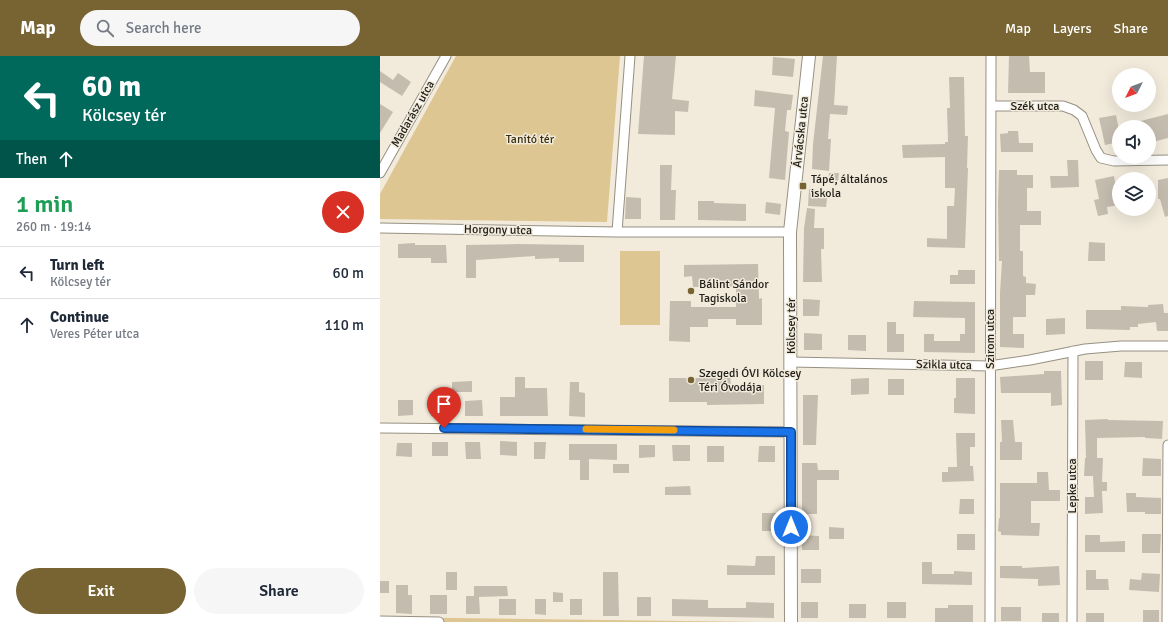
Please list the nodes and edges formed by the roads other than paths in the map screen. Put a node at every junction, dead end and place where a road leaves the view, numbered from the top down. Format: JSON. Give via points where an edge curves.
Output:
{"nodes":[{"id":1,"x":446,"y":56,"type":"edge"},
{"id":2,"x":630,"y":56,"type":"edge"},
{"id":3,"x":809,"y":56,"type":"edge"},
{"id":4,"x":991,"y":56,"type":"edge"},
{"id":5,"x":991,"y":106,"type":"junction"},
{"id":6,"x":1168,"y":160,"type":"edge"},
{"id":7,"x":380,"y":173,"type":"edge"},
{"id":8,"x":380,"y":228,"type":"edge"},
{"id":9,"x":617,"y":232,"type":"junction"},
{"id":10,"x":790,"y":232,"type":"junction"},
{"id":11,"x":1168,"y":346,"type":"edge"},
{"id":12,"x":1073,"y":351,"type":"junction"},
{"id":13,"x":791,"y":362,"type":"junction"},
{"id":14,"x":989,"y":366,"type":"junction"},
{"id":15,"x":380,"y":428,"type":"edge"},
{"id":16,"x":791,"y":432,"type":"junction"},
{"id":17,"x":1168,"y":446,"type":"edge"},
{"id":18,"x":380,"y":621,"type":"edge"},
{"id":19,"x":440,"y":622,"type":"edge"},
{"id":20,"x":790,"y":622,"type":"edge"},
{"id":21,"x":990,"y":622,"type":"edge"},
{"id":22,"x":1072,"y":622,"type":"edge"},
{"id":23,"x":1167,"y":622,"type":"edge"}],
"edges":[{"from":1,"to":7,"type":"street","name":"Madarász utca"},
{"from":2,"to":9,"type":"street"},
{"from":3,"to":10,"type":"street","name":"Árvácska utca"},
{"from":4,"to":5,"type":"street","name":"Szirom utca"},
{"from":5,"to":6,"type":"street","name":"Szék utca","via":[[1063,106],[1082,116],[1101,158],[1114,161]]},
{"from":5,"to":14,"type":"street","name":"Szirom utca"},
{"from":8,"to":9,"type":"street","name":"Horgony utca"},
{"from":9,"to":10,"type":"street"},
{"from":10,"to":13,"type":"street","name":"Kölcsey tér"},
{"from":11,"to":12,"type":"street","name":"Szikla utca","via":[[1121,346]]},
{"from":12,"to":14,"type":"street","name":"Szikla utca"},
{"from":12,"to":22,"type":"street","name":"Lepke utca"},
{"from":13,"to":14,"type":"street","name":"Szikla utca"},
{"from":13,"to":16,"type":"street","name":"Kölcsey tér"},
{"from":14,"to":21,"type":"street","name":"Szirom utca"},
{"from":15,"to":16,"type":"street"},
{"from":16,"to":20,"type":"street","name":"Kölcsey tér"},
{"from":17,"to":23,"type":"street"},
{"from":18,"to":19,"type":"street"}]}
